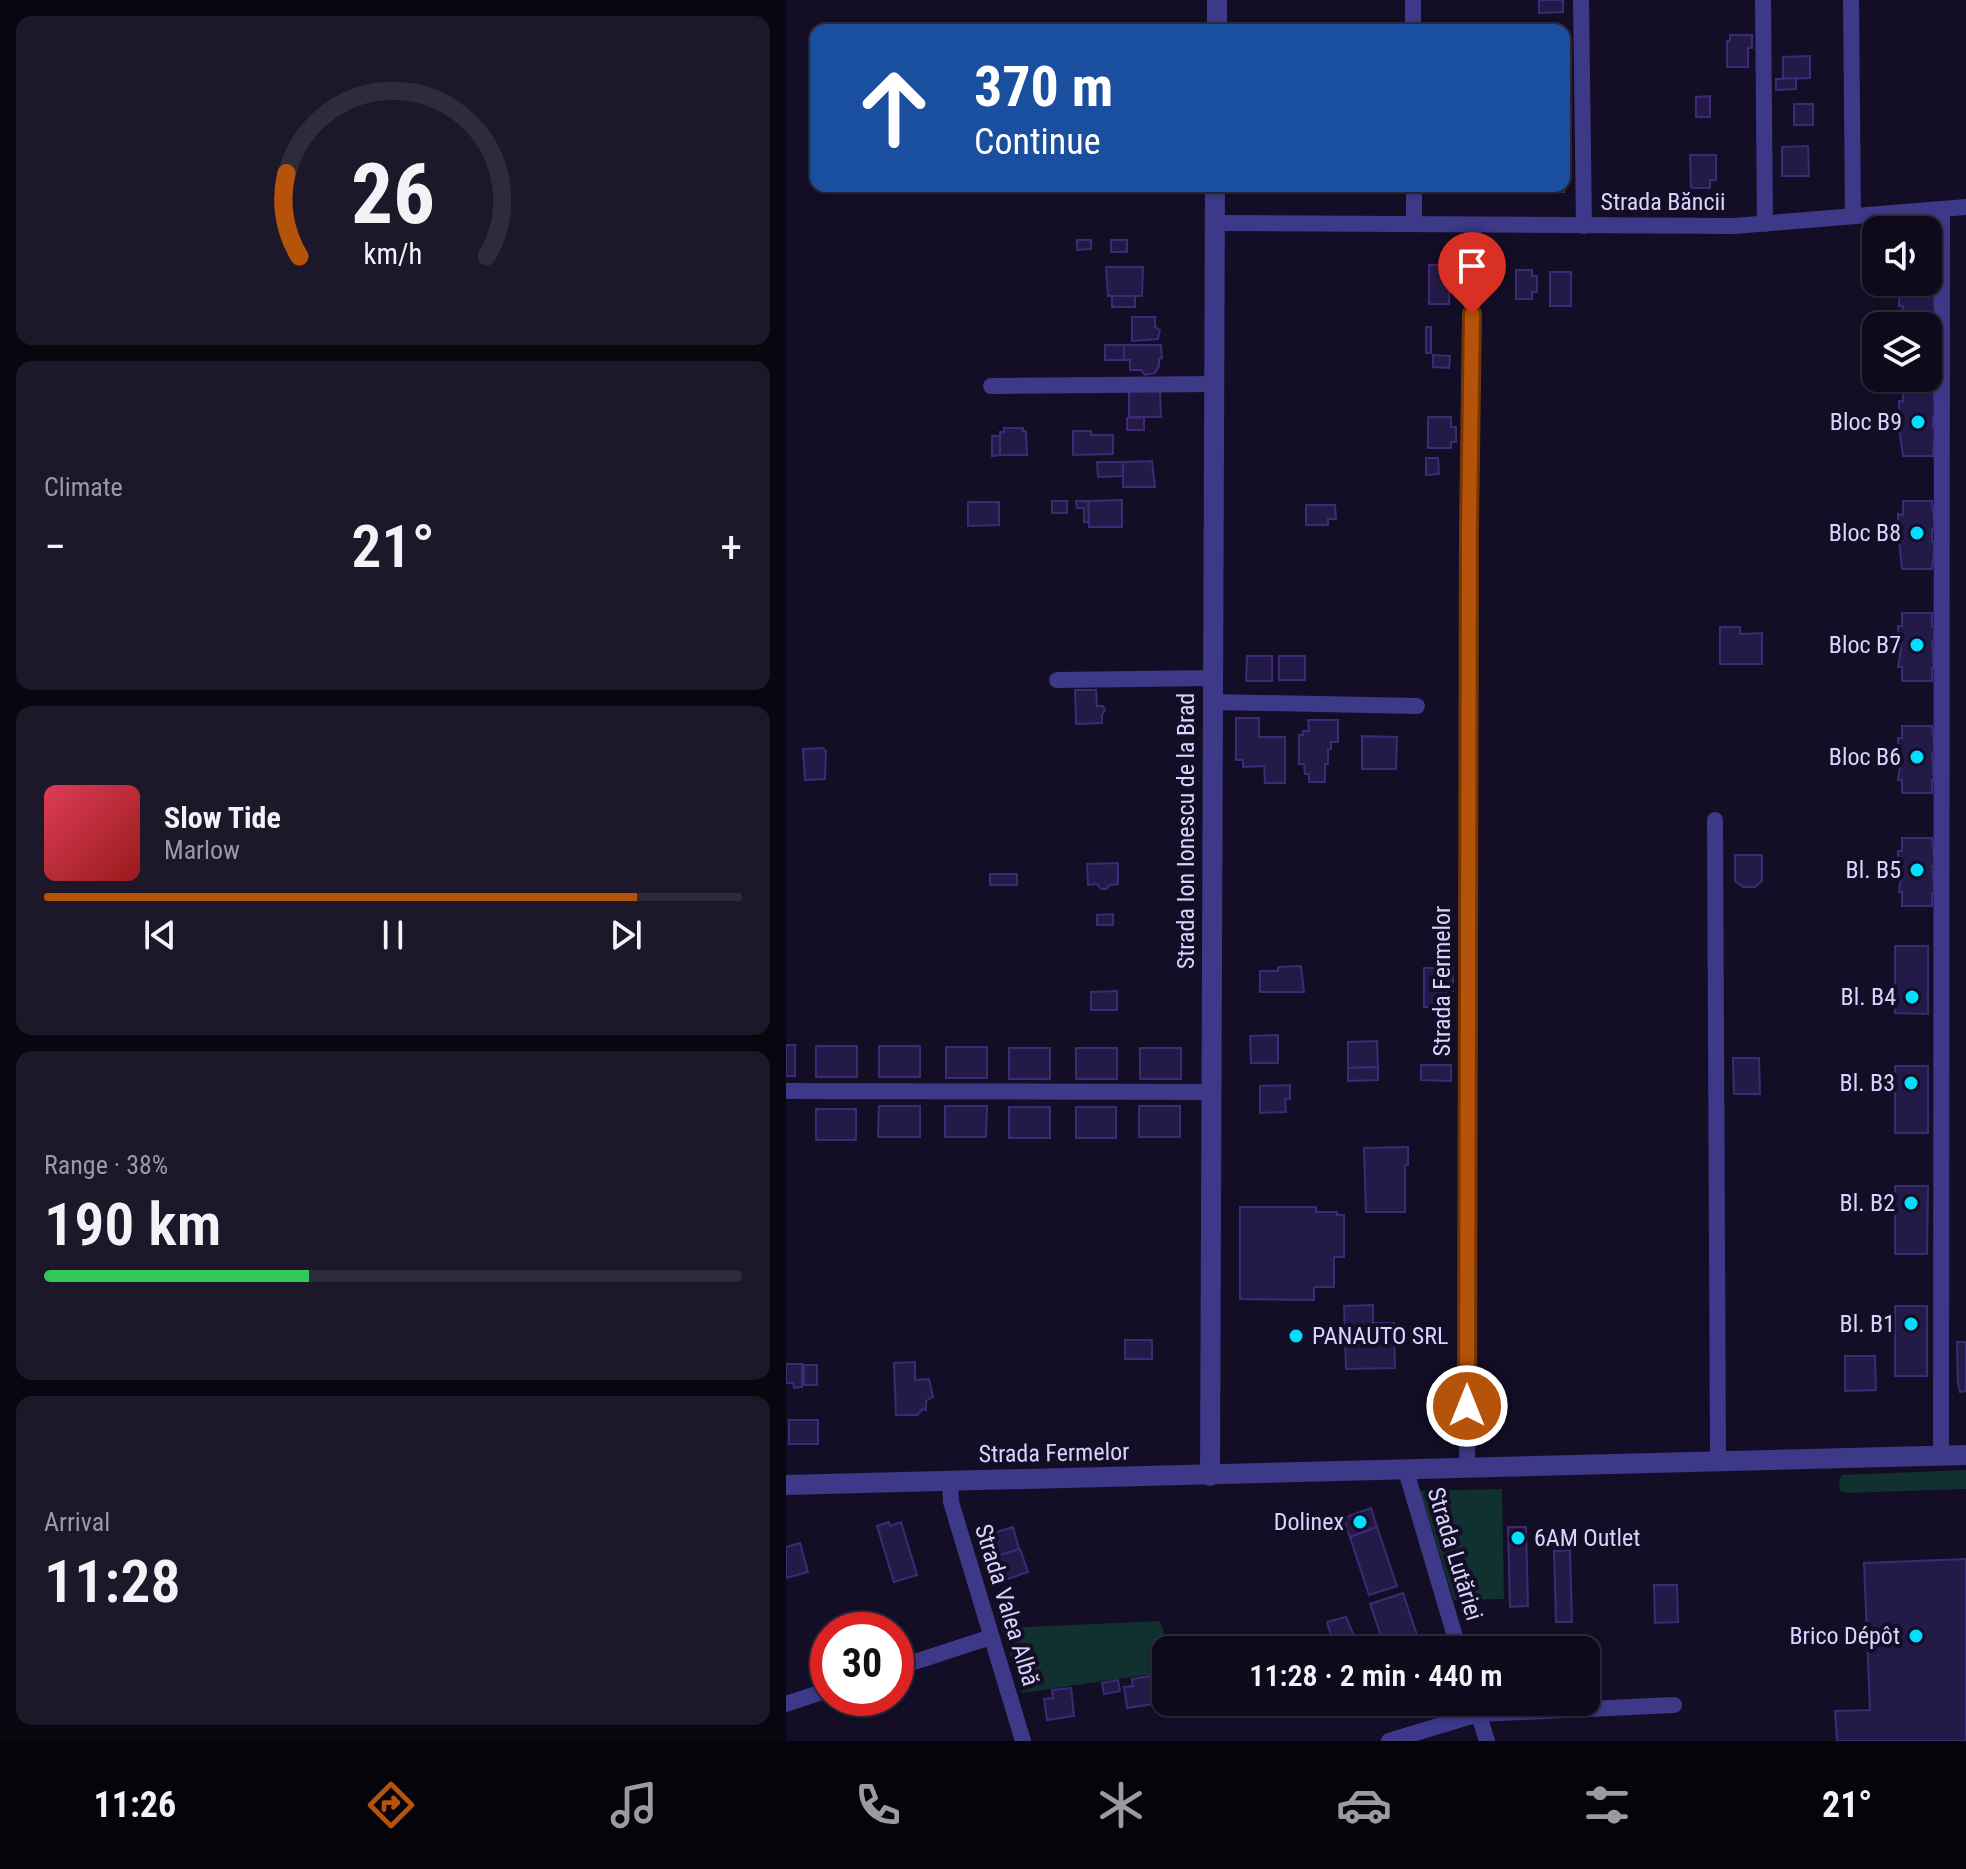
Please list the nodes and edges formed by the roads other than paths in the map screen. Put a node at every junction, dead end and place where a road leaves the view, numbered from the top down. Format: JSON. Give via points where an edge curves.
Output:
{"nodes":[{"id":1,"x":1217,"y":0,"type":"edge"},
{"id":2,"x":1413,"y":0,"type":"edge"},
{"id":3,"x":1581,"y":0,"type":"edge"},
{"id":4,"x":1763,"y":0,"type":"edge"},
{"id":5,"x":1851,"y":0,"type":"edge"},
{"id":6,"x":1217,"y":24,"type":"edge"},
{"id":7,"x":1413,"y":24,"type":"edge"},
{"id":8,"x":1215,"y":192,"type":"edge"},
{"id":9,"x":1414,"y":192,"type":"edge"},
{"id":10,"x":1966,"y":207,"type":"edge"},
{"id":11,"x":1942,"y":209,"type":"junction"},
{"id":12,"x":1853,"y":216,"type":"junction"},
{"id":13,"x":1215,"y":223,"type":"junction"},
{"id":14,"x":1414,"y":224,"type":"junction"},
{"id":15,"x":1765,"y":224,"type":"junction"},
{"id":16,"x":1473,"y":225,"type":"junction"},
{"id":17,"x":1584,"y":226,"type":"junction"},
{"id":18,"x":1215,"y":384,"type":"junction"},
{"id":19,"x":991,"y":386,"type":"dead end"},
{"id":20,"x":1213,"y":678,"type":"junction"},
{"id":21,"x":1057,"y":680,"type":"dead end"},
{"id":22,"x":1213,"y":702,"type":"junction"},
{"id":23,"x":1417,"y":706,"type":"dead end"},
{"id":24,"x":1715,"y":820,"type":"dead end"},
{"id":25,"x":786,"y":1091,"type":"edge"},
{"id":26,"x":1211,"y":1092,"type":"junction"},
{"id":27,"x":1941,"y":1455,"type":"junction"},
{"id":28,"x":1966,"y":1455,"type":"edge"},
{"id":29,"x":1718,"y":1461,"type":"junction"},
{"id":30,"x":1467,"y":1469,"type":"junction"},
{"id":31,"x":1406,"y":1471,"type":"junction"},
{"id":32,"x":1210,"y":1476,"type":"junction"},
{"id":33,"x":950,"y":1482,"type":"junction"},
{"id":34,"x":786,"y":1485,"type":"edge"},
{"id":35,"x":1455,"y":1636,"type":"edge"},
{"id":36,"x":991,"y":1637,"type":"junction"},
{"id":37,"x":914,"y":1662,"type":"edge"},
{"id":38,"x":810,"y":1696,"type":"edge"},
{"id":39,"x":786,"y":1704,"type":"edge"},
{"id":40,"x":1674,"y":1705,"type":"dead end"},
{"id":41,"x":1600,"y":1706,"type":"edge"},
{"id":42,"x":1455,"y":1716,"type":"edge"},
{"id":43,"x":1479,"y":1716,"type":"edge"},
{"id":44,"x":1023,"y":1741,"type":"edge"},
{"id":45,"x":1389,"y":1741,"type":"edge"},
{"id":46,"x":1487,"y":1741,"type":"edge"}],
"edges":[{"from":1,"to":6,"type":"street"},
{"from":2,"to":7,"type":"street"},
{"from":3,"to":17,"type":"street"},
{"from":4,"to":15,"type":"street"},
{"from":5,"to":12,"type":"street"},
{"from":8,"to":13,"type":"street","name":"Strada Ion Ionescu de la Brad"},
{"from":9,"to":14,"type":"street"},
{"from":10,"to":11,"type":"street","name":"Strada Băncii"},
{"from":11,"to":12,"type":"street","name":"Strada Băncii"},
{"from":11,"to":27,"type":"street"},
{"from":12,"to":15,"type":"street","name":"Strada Băncii"},
{"from":13,"to":14,"type":"street","name":"Strada Băncii"},
{"from":13,"to":18,"type":"street","name":"Strada Ion Ionescu de la Brad"},
{"from":14,"to":16,"type":"street","name":"Strada Băncii"},
{"from":15,"to":17,"type":"street","name":"Strada Băncii"},
{"from":16,"to":17,"type":"street","name":"Strada Băncii"},
{"from":16,"to":30,"type":"street","name":"Strada Fermelor"},
{"from":18,"to":19,"type":"street"},
{"from":18,"to":20,"type":"street","name":"Strada Ion Ionescu de la Brad"},
{"from":20,"to":21,"type":"street"},
{"from":20,"to":22,"type":"street","name":"Strada Ion Ionescu de la Brad"},
{"from":22,"to":23,"type":"street"},
{"from":22,"to":26,"type":"street","name":"Strada Ion Ionescu de la Brad"},
{"from":24,"to":29,"type":"street"},
{"from":25,"to":26,"type":"street"},
{"from":26,"to":32,"type":"street","name":"Strada Ion Ionescu de la Brad"},
{"from":27,"to":28,"type":"street","name":"Strada Fermelor"},
{"from":27,"to":29,"type":"street","name":"Strada Fermelor"},
{"from":29,"to":30,"type":"street","name":"Strada Fermelor"},
{"from":30,"to":31,"type":"street","name":"Strada Fermelor"},
{"from":31,"to":32,"type":"street","name":"Strada Fermelor"},
{"from":31,"to":35,"type":"street","name":"Strada Lutăriei"},
{"from":32,"to":33,"type":"street","name":"Strada Fermelor"},
{"from":33,"to":34,"type":"street","name":"Strada Fermelor"},
{"from":33,"to":36,"type":"street","name":"Strada Valea Albă","via":[[951,1502]]},
{"from":36,"to":37,"type":"street"},
{"from":36,"to":44,"type":"street","name":"Strada Valea Albă"},
{"from":38,"to":39,"type":"street"},
{"from":40,"to":41,"type":"street"},
{"from":42,"to":45,"type":"street"},
{"from":43,"to":46,"type":"street"}]}
